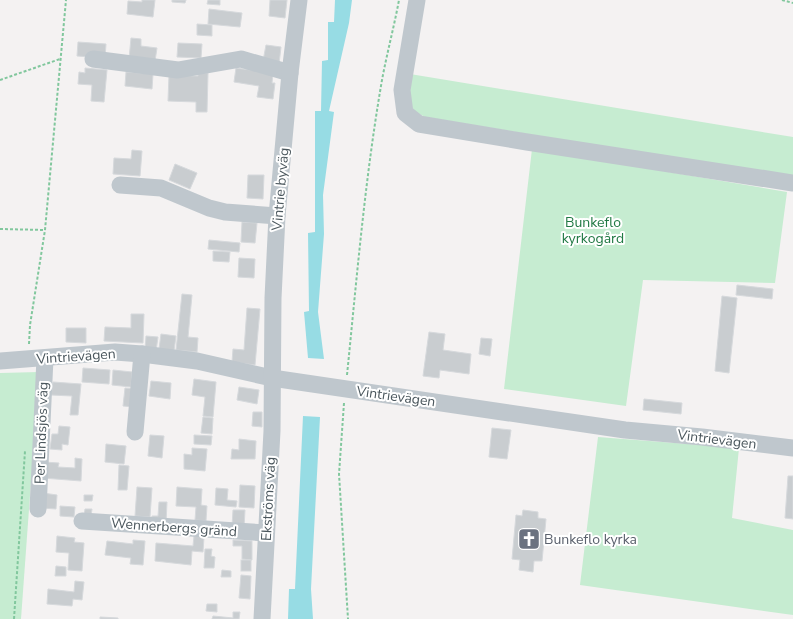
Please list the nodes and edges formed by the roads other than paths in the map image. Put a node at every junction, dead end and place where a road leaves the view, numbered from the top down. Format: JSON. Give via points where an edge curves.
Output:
{"nodes":[{"id":1,"x":299,"y":0,"type":"edge"},
{"id":2,"x":417,"y":0,"type":"edge"},
{"id":3,"x":93,"y":59,"type":"dead end"},
{"id":4,"x":290,"y":73,"type":"junction"},
{"id":5,"x":793,"y":183,"type":"edge"},
{"id":6,"x":120,"y":185,"type":"dead end"},
{"id":7,"x":277,"y":216,"type":"junction"},
{"id":8,"x":142,"y":354,"type":"junction"},
{"id":9,"x":36,"y":359,"type":"junction"},
{"id":10,"x":0,"y":361,"type":"edge"},
{"id":11,"x":272,"y":378,"type":"junction"},
{"id":12,"x":135,"y":432,"type":"dead end"},
{"id":13,"x":793,"y":448,"type":"edge"},
{"id":14,"x":38,"y":509,"type":"dead end"},
{"id":15,"x":82,"y":521,"type":"dead end"},
{"id":16,"x":266,"y":533,"type":"junction"},
{"id":17,"x":262,"y":619,"type":"edge"}],
"edges":[{"from":1,"to":4,"type":"street","name":"Vintrie byväg"},
{"from":2,"to":5,"type":"street","via":[[402,90],[404,113],[419,124]]},
{"from":3,"to":4,"type":"street","via":[[178,70],[241,59]]},
{"from":4,"to":7,"type":"street","name":"Vintrie byväg"},
{"from":6,"to":7,"type":"street","via":[[161,188],[225,212]]},
{"from":7,"to":11,"type":"street","name":"Vintrie byväg"},
{"from":8,"to":9,"type":"street","name":"Vintrievägen","via":[[115,352]]},
{"from":8,"to":11,"type":"street","name":"Vintrievägen","via":[[197,361]]},
{"from":8,"to":12,"type":"street"},
{"from":9,"to":10,"type":"street","name":"Vintrievägen"},
{"from":9,"to":14,"type":"street","name":"Per Lindsjös väg"},
{"from":11,"to":13,"type":"street","name":"Vintrievägen","via":[[625,430]]},
{"from":11,"to":16,"type":"street","name":"Ekströms väg","via":[[272,431]]},
{"from":15,"to":16,"type":"street","name":"Wennerbergs gränd"},
{"from":16,"to":17,"type":"street","name":"Ekströms väg"}]}
